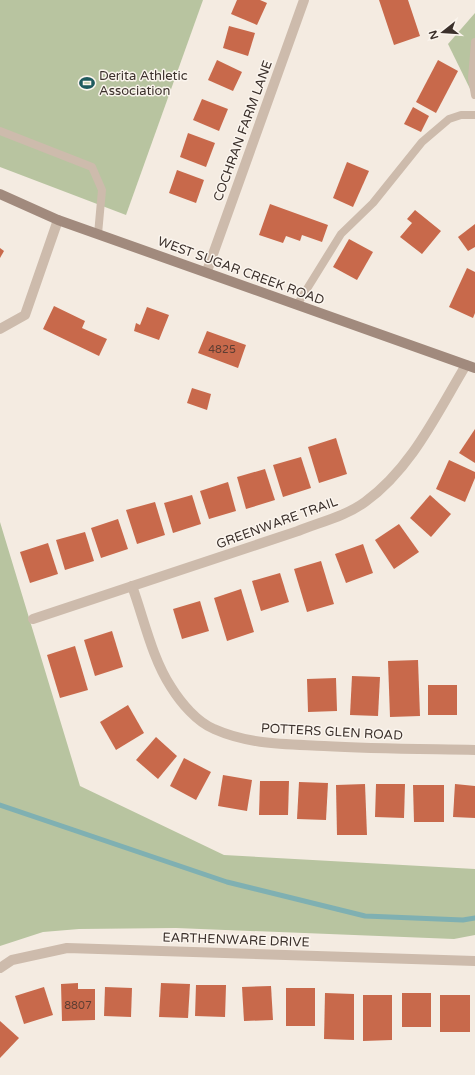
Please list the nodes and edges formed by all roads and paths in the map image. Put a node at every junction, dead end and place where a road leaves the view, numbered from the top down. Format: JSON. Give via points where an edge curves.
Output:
{"nodes":[{"id":1,"x":304,"y":0,"type":"edge"},
{"id":2,"x":475,"y":42,"type":"edge"},
{"id":3,"x":475,"y":95,"type":"edge"},
{"id":4,"x":475,"y":115,"type":"edge"},
{"id":5,"x":0,"y":131,"type":"edge"},
{"id":6,"x":0,"y":194,"type":"edge"},
{"id":7,"x":58,"y":220,"type":"junction"},
{"id":8,"x":98,"y":234,"type":"junction"},
{"id":9,"x":207,"y":271,"type":"junction"},
{"id":10,"x":297,"y":305,"type":"junction"},
{"id":11,"x":0,"y":329,"type":"edge"},
{"id":12,"x":470,"y":367,"type":"edge"},
{"id":13,"x":132,"y":586,"type":"junction"},
{"id":14,"x":33,"y":619,"type":"dead end"},
{"id":15,"x":475,"y":750,"type":"edge"},
{"id":16,"x":475,"y":962,"type":"edge"},
{"id":17,"x":0,"y":968,"type":"edge"}],
"edges":[{"from":1,"to":9,"type":"street","name":"COCHRAN FARM LANE"},
{"from":2,"to":3,"type":"lane","via":[[472,78]]},
{"from":4,"to":10,"type":"lane","via":[[461,115],[449,119],[422,142],[373,203],[341,234]]},
{"from":5,"to":8,"type":"lane","via":[[92,167],[102,190]]},
{"from":6,"to":7,"type":"main road","name":"WEST SUGAR CREEK ROAD"},
{"from":7,"to":8,"type":"main road","name":"WEST SUGAR CREEK ROAD"},
{"from":7,"to":11,"type":"street","via":[[25,315]]},
{"from":8,"to":9,"type":"main road","name":"WEST SUGAR CREEK ROAD"},
{"from":9,"to":10,"type":"main road","name":"WEST SUGAR CREEK ROAD"},
{"from":10,"to":12,"type":"main road","name":"WEST SUGAR CREEK ROAD"},
{"from":12,"to":13,"type":"street","name":"GREENWARE TRAIL","via":[[410,457],[390,482],[364,502],[340,515],[298,531]]},
{"from":13,"to":14,"type":"street","name":"GREENWARE TRAIL"},
{"from":13,"to":15,"type":"street","name":"POTTERS GLEN ROAD","via":[[158,661],[171,687],[191,712],[212,728],[261,743]]},
{"from":16,"to":17,"type":"street","name":"EARTHENWARE DRIVE","via":[[67,948],[12,960]]}]}
